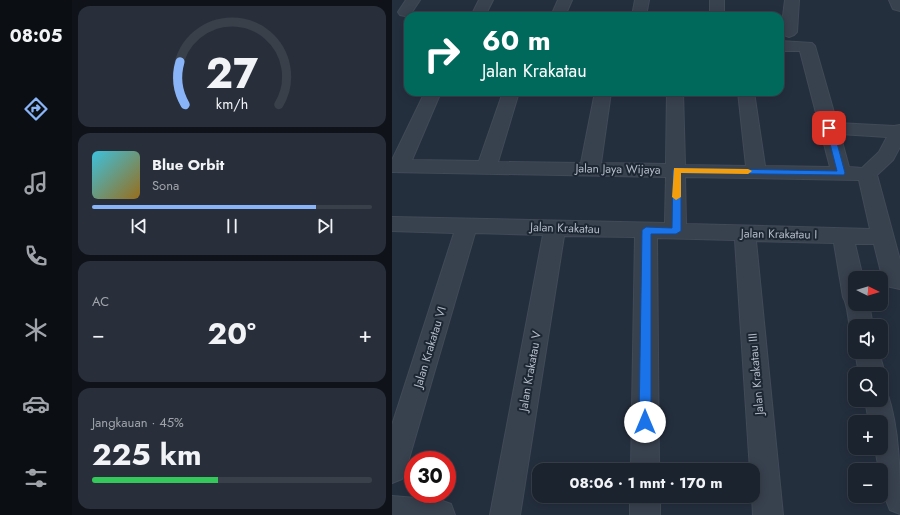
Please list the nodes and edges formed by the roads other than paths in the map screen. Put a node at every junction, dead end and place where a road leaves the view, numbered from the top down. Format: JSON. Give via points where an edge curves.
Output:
{"nodes":[{"id":1,"x":414,"y":0,"type":"edge"},
{"id":2,"x":486,"y":0,"type":"edge"},
{"id":3,"x":565,"y":0,"type":"edge"},
{"id":4,"x":642,"y":0,"type":"edge"},
{"id":5,"x":717,"y":0,"type":"edge"},
{"id":6,"x":792,"y":0,"type":"edge"},
{"id":7,"x":896,"y":0,"type":"edge"},
{"id":8,"x":900,"y":7,"type":"edge"},
{"id":9,"x":405,"y":12,"type":"dead end"},
{"id":10,"x":480,"y":12,"type":"edge"},
{"id":11,"x":560,"y":12,"type":"edge"},
{"id":12,"x":640,"y":12,"type":"edge"},
{"id":13,"x":717,"y":12,"type":"edge"},
{"id":14,"x":789,"y":32,"type":"dead end"},
{"id":15,"x":784,"y":46,"type":"edge"},
{"id":16,"x":431,"y":96,"type":"edge"},
{"id":17,"x":510,"y":96,"type":"edge"},
{"id":18,"x":602,"y":96,"type":"edge"},
{"id":19,"x":675,"y":96,"type":"edge"},
{"id":20,"x":746,"y":96,"type":"edge"},
{"id":21,"x":829,"y":128,"type":"junction"},
{"id":22,"x":899,"y":131,"type":"edge"},
{"id":23,"x":396,"y":166,"type":"edge"},
{"id":24,"x":486,"y":168,"type":"junction"},
{"id":25,"x":590,"y":169,"type":"junction"},
{"id":26,"x":676,"y":170,"type":"junction"},
{"id":27,"x":756,"y":172,"type":"junction"},
{"id":28,"x":841,"y":173,"type":"junction"},
{"id":29,"x":867,"y":174,"type":"junction"},
{"id":30,"x":392,"y":224,"type":"edge"},
{"id":31,"x":467,"y":225,"type":"junction"},
{"id":32,"x":555,"y":228,"type":"junction"},
{"id":33,"x":646,"y":230,"type":"junction"},
{"id":34,"x":676,"y":231,"type":"junction"},
{"id":35,"x":745,"y":233,"type":"junction"},
{"id":36,"x":843,"y":236,"type":"junction"},
{"id":37,"x":883,"y":237,"type":"junction"},
{"id":38,"x":852,"y":271,"type":"edge"},
{"id":39,"x":892,"y":280,"type":"edge"},
{"id":40,"x":880,"y":407,"type":"edge"},
{"id":41,"x":645,"y":463,"type":"edge"},
{"id":42,"x":392,"y":469,"type":"edge"},
{"id":43,"x":900,"y":500,"type":"edge"},
{"id":44,"x":645,"y":503,"type":"edge"},
{"id":45,"x":392,"y":511,"type":"edge"},
{"id":46,"x":440,"y":515,"type":"edge"},
{"id":47,"x":505,"y":515,"type":"edge"},
{"id":48,"x":644,"y":515,"type":"edge"},
{"id":49,"x":768,"y":515,"type":"edge"}],
"edges":[{"from":1,"to":9,"type":"street"},
{"from":2,"to":10,"type":"street"},
{"from":3,"to":11,"type":"street"},
{"from":4,"to":12,"type":"street"},
{"from":5,"to":13,"type":"street"},
{"from":6,"to":14,"type":"street"},
{"from":7,"to":8,"type":"street"},
{"from":15,"to":21,"type":"street","via":[[807,46]]},
{"from":16,"to":23,"type":"street"},
{"from":17,"to":24,"type":"street"},
{"from":18,"to":25,"type":"street"},
{"from":19,"to":26,"type":"street"},
{"from":20,"to":27,"type":"street"},
{"from":21,"to":22,"type":"street"},
{"from":21,"to":28,"type":"street"},
{"from":22,"to":29,"type":"street","via":[[886,156]]},
{"from":23,"to":24,"type":"street","name":"Jalan Jaya Wijaya"},
{"from":24,"to":25,"type":"street","name":"Jalan Jaya Wijaya"},
{"from":25,"to":26,"type":"street","name":"Jalan Jaya Wijaya"},
{"from":26,"to":27,"type":"street","name":"Jalan Jaya Wijaya"},
{"from":26,"to":34,"type":"street"},
{"from":27,"to":28,"type":"street","name":"Jalan Jaya Wijaya"},
{"from":28,"to":29,"type":"street","name":"Jalan Jaya Wijaya"},
{"from":29,"to":37,"type":"street"},
{"from":30,"to":31,"type":"street","name":"Jalan Krakatau"},
{"from":31,"to":32,"type":"street","name":"Jalan Krakatau"},
{"from":31,"to":42,"type":"street","name":"Jalan Krakatau VI"},
{"from":32,"to":33,"type":"street","name":"Jalan Krakatau"},
{"from":32,"to":47,"type":"street","name":"Jalan Krakatau V"},
{"from":33,"to":34,"type":"street","name":"Jalan Krakatau"},
{"from":33,"to":41,"type":"street"},
{"from":34,"to":35,"type":"street","name":"Jalan Krakatau I"},
{"from":35,"to":36,"type":"street","name":"Jalan Krakatau I"},
{"from":35,"to":49,"type":"street","name":"Jalan Krakatau III"},
{"from":36,"to":37,"type":"street","name":"Jalan Krakatau I"},
{"from":36,"to":38,"type":"street"},
{"from":37,"to":39,"type":"street"},
{"from":40,"to":43,"type":"street"},
{"from":44,"to":48,"type":"street"},
{"from":45,"to":46,"type":"street"}]}
